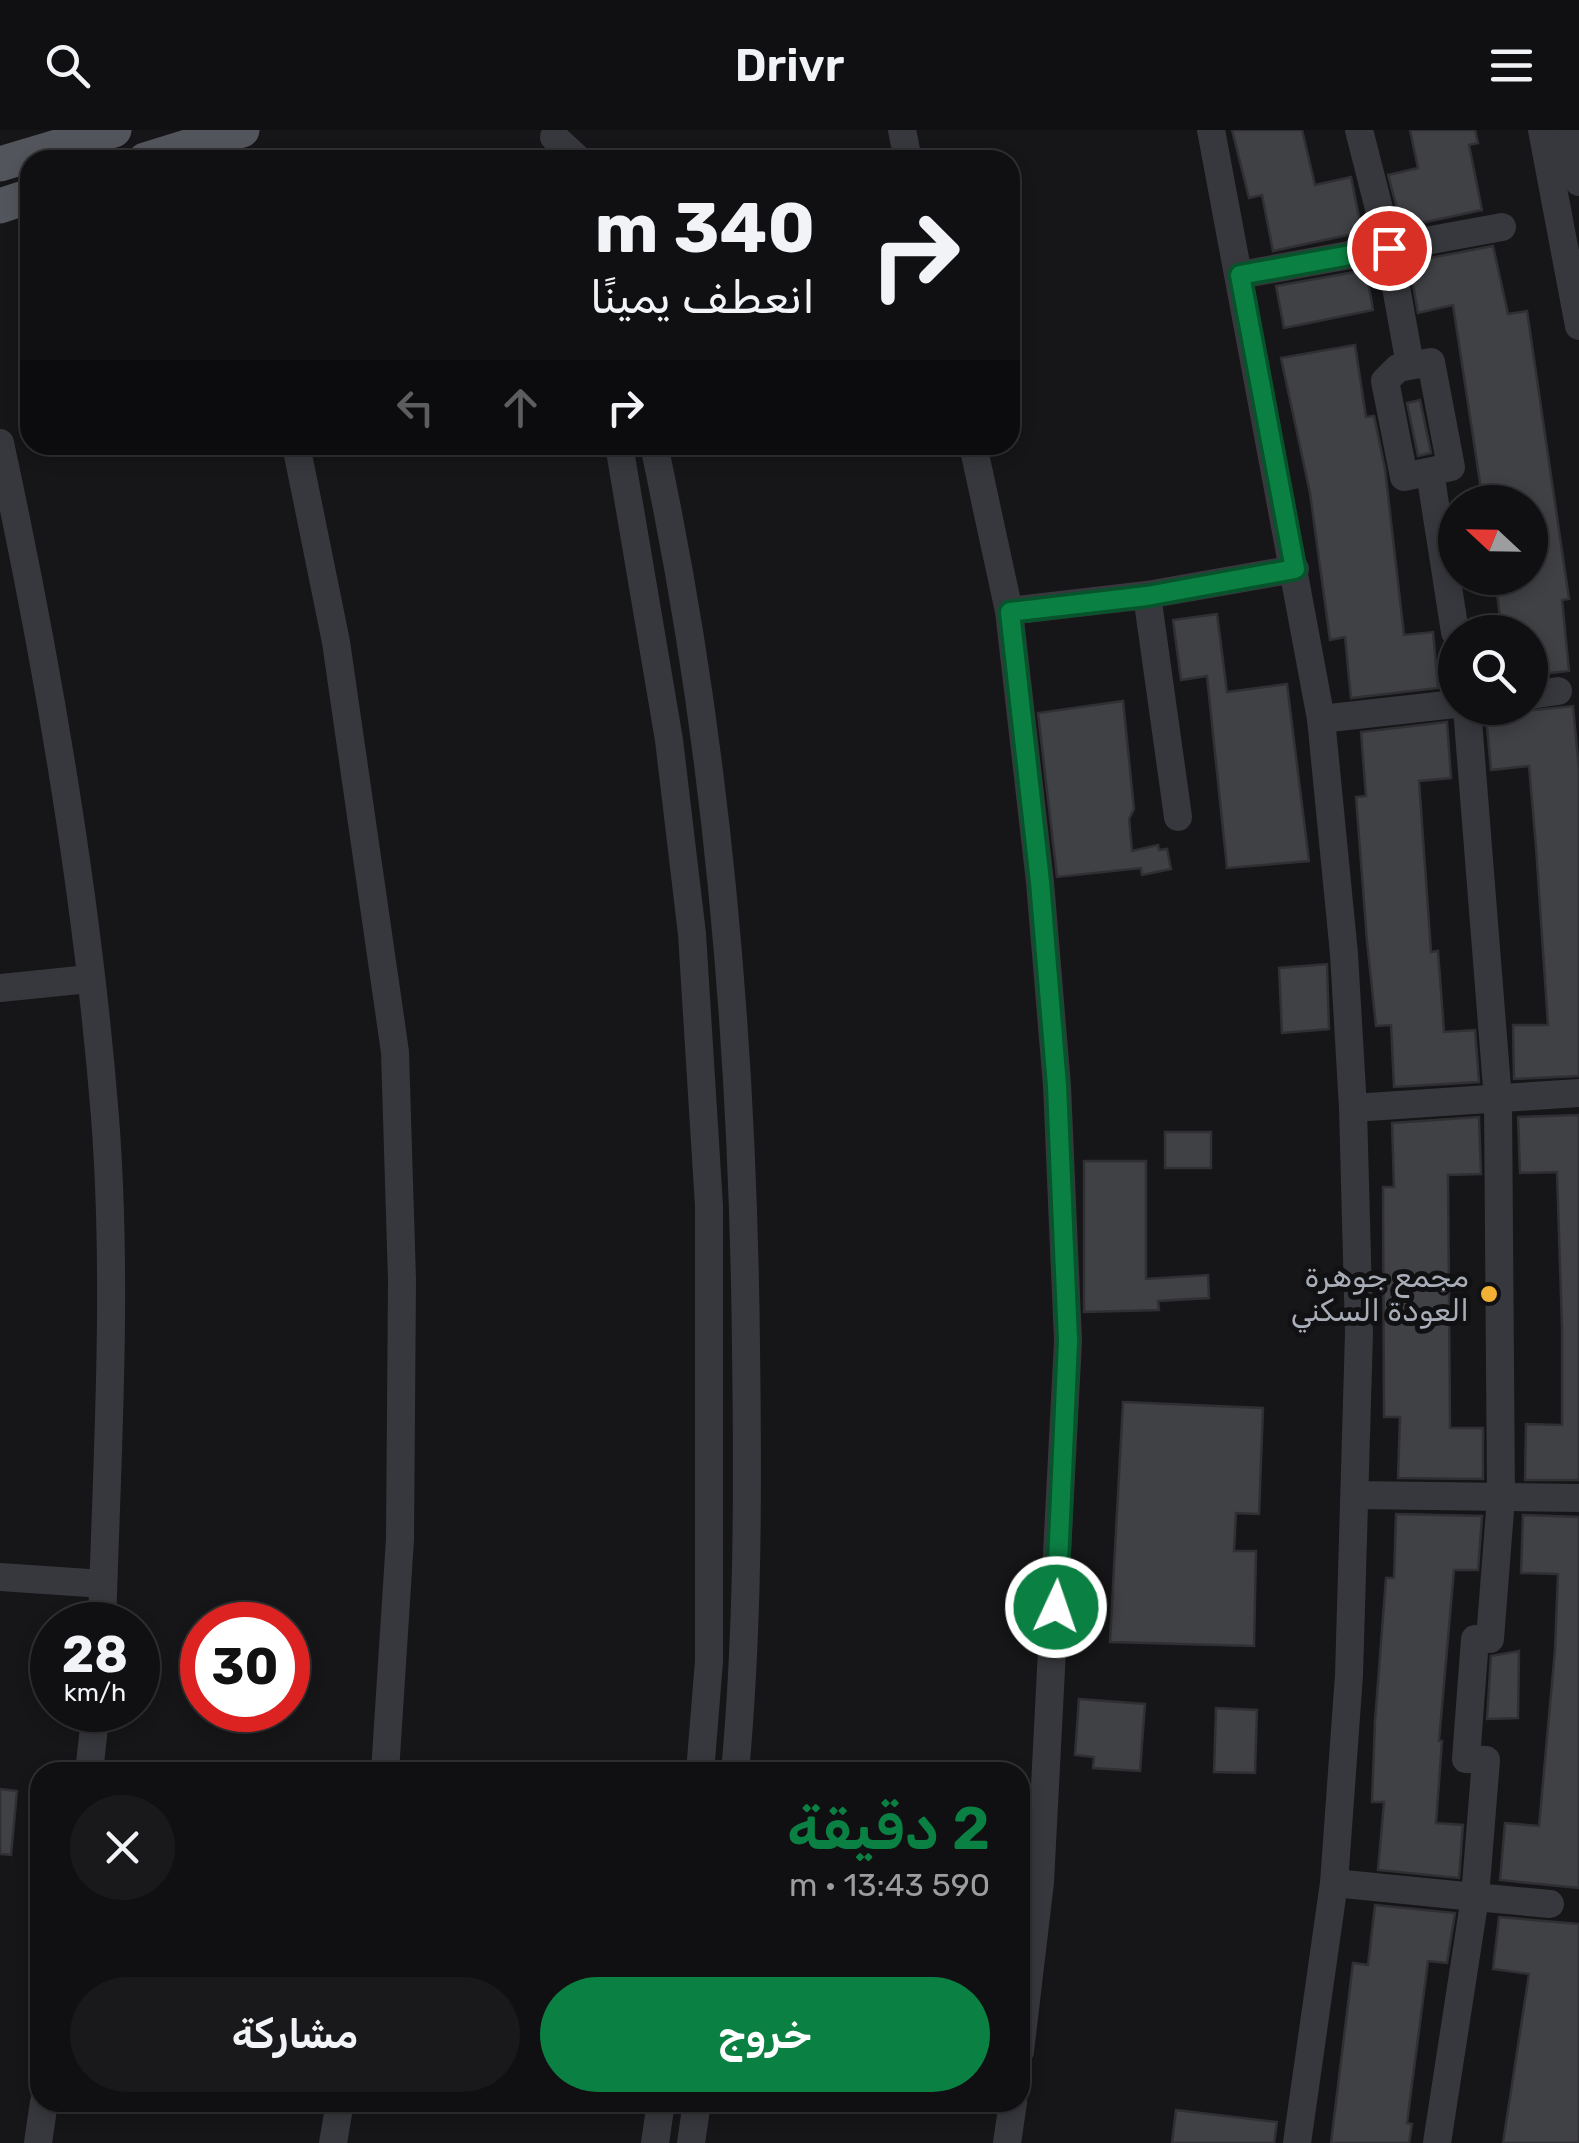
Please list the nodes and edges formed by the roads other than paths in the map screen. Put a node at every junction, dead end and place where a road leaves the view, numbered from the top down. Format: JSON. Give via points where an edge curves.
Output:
{"nodes":[{"id":1,"x":114,"y":130,"type":"edge"},
{"id":2,"x":1210,"y":130,"type":"edge"},
{"id":3,"x":1359,"y":130,"type":"edge"},
{"id":4,"x":1542,"y":130,"type":"edge"},
{"id":5,"x":1568,"y":130,"type":"edge"},
{"id":6,"x":233,"y":142,"type":"edge"},
{"id":7,"x":47,"y":150,"type":"edge"},
{"id":8,"x":194,"y":150,"type":"edge"},
{"id":9,"x":1579,"y":182,"type":"edge"},
{"id":10,"x":1502,"y":227,"type":"dead end"},
{"id":11,"x":1389,"y":248,"type":"junction"},
{"id":12,"x":1240,"y":275,"type":"junction"},
{"id":13,"x":1576,"y":289,"type":"edge"},
{"id":14,"x":1579,"y":326,"type":"edge"},
{"id":15,"x":1410,"y":365,"type":"junction"},
{"id":16,"x":0,"y":443,"type":"edge"},
{"id":17,"x":298,"y":455,"type":"edge"},
{"id":18,"x":620,"y":455,"type":"edge"},
{"id":19,"x":656,"y":455,"type":"edge"},
{"id":20,"x":976,"y":455,"type":"edge"},
{"id":21,"x":1430,"y":472,"type":"junction"},
{"id":22,"x":1295,"y":569,"type":"junction"},
{"id":23,"x":1147,"y":596,"type":"junction"},
{"id":24,"x":1010,"y":612,"type":"junction"},
{"id":25,"x":1453,"y":615,"type":"edge"},
{"id":26,"x":1438,"y":706,"type":"edge"},
{"id":27,"x":1321,"y":719,"type":"junction"},
{"id":28,"x":1468,"y":725,"type":"edge"},
{"id":29,"x":1178,"y":817,"type":"dead end"},
{"id":30,"x":89,"y":979,"type":"junction"},
{"id":31,"x":0,"y":988,"type":"edge"},
{"id":32,"x":1579,"y":1093,"type":"edge"},
{"id":33,"x":1498,"y":1100,"type":"junction"},
{"id":34,"x":1352,"y":1108,"type":"junction"},
{"id":35,"x":1356,"y":1495,"type":"junction"},
{"id":36,"x":1501,"y":1498,"type":"junction"},
{"id":37,"x":1579,"y":1498,"type":"edge"},
{"id":38,"x":0,"y":1577,"type":"edge"},
{"id":39,"x":104,"y":1584,"type":"junction"},
{"id":40,"x":103,"y":1602,"type":"edge"},
{"id":41,"x":94,"y":1732,"type":"edge"},
{"id":42,"x":90,"y":1762,"type":"edge"},
{"id":43,"x":386,"y":1762,"type":"edge"},
{"id":44,"x":701,"y":1762,"type":"edge"},
{"id":45,"x":736,"y":1762,"type":"edge"},
{"id":46,"x":1334,"y":1883,"type":"junction"},
{"id":47,"x":1475,"y":1897,"type":"junction"},
{"id":48,"x":1550,"y":1904,"type":"dead end"},
{"id":49,"x":1030,"y":1966,"type":"edge"},
{"id":50,"x":43,"y":2112,"type":"edge"},
{"id":51,"x":338,"y":2112,"type":"edge"},
{"id":52,"x":660,"y":2112,"type":"edge"},
{"id":53,"x":696,"y":2112,"type":"edge"},
{"id":54,"x":1011,"y":2112,"type":"edge"},
{"id":55,"x":38,"y":2143,"type":"edge"},
{"id":56,"x":333,"y":2143,"type":"edge"},
{"id":57,"x":655,"y":2143,"type":"edge"},
{"id":58,"x":692,"y":2143,"type":"edge"},
{"id":59,"x":1006,"y":2143,"type":"edge"},
{"id":60,"x":1297,"y":2143,"type":"edge"},
{"id":61,"x":1438,"y":2143,"type":"edge"}],
"edges":[{"from":1,"to":7,"type":"main road"},
{"from":2,"to":12,"type":"street"},
{"from":3,"to":11,"type":"street"},
{"from":4,"to":13,"type":"street"},
{"from":5,"to":9,"type":"street"},
{"from":6,"to":8,"type":"main road"},
{"from":10,"to":11,"type":"street"},
{"from":11,"to":12,"type":"street"},
{"from":11,"to":15,"type":"street"},
{"from":12,"to":22,"type":"street"},
{"from":13,"to":14,"type":"street"},
{"from":15,"to":21,"type":"street","via":[[1430,362],[1440,406],[1451,467]]},
{"from":15,"to":21,"type":"street","via":[[1386,381],[1404,477]]},
{"from":16,"to":30,"type":"street","via":[[40,630]]},
{"from":17,"to":43,"type":"street","via":[[336,642],[395,1052],[400,1539]]},
{"from":18,"to":44,"type":"street","via":[[669,740],[709,1206],[709,1661]]},
{"from":19,"to":45,"type":"street","via":[[710,774],[728,930],[745,1205],[746,1627]]},
{"from":20,"to":24,"type":"street"},
{"from":21,"to":25,"type":"street"},
{"from":22,"to":23,"type":"street"},
{"from":22,"to":27,"type":"street"},
{"from":23,"to":24,"type":"street"},
{"from":23,"to":29,"type":"street"},
{"from":24,"to":49,"type":"street","via":[[1057,1086],[1068,1341],[1050,1734]]},
{"from":26,"to":27,"type":"street"},
{"from":27,"to":34,"type":"street"},
{"from":28,"to":33,"type":"street"},
{"from":30,"to":31,"type":"street"},
{"from":30,"to":39,"type":"street","via":[[105,1117],[111,1266]]},
{"from":32,"to":33,"type":"street"},
{"from":33,"to":34,"type":"street"},
{"from":33,"to":36,"type":"street"},
{"from":34,"to":35,"type":"street"},
{"from":35,"to":36,"type":"street"},
{"from":35,"to":46,"type":"street"},
{"from":36,"to":37,"type":"street"},
{"from":36,"to":47,"type":"street","via":[[1490,1639],[1475,1639],[1466,1759],[1486,1760]]},
{"from":38,"to":39,"type":"street"},
{"from":39,"to":40,"type":"street"},
{"from":41,"to":42,"type":"street"},
{"from":46,"to":47,"type":"street"},
{"from":46,"to":60,"type":"street"},
{"from":47,"to":48,"type":"street"},
{"from":47,"to":61,"type":"street"},
{"from":50,"to":55,"type":"street"},
{"from":51,"to":56,"type":"street"},
{"from":52,"to":57,"type":"street"},
{"from":53,"to":58,"type":"street"},
{"from":54,"to":59,"type":"street"}]}
